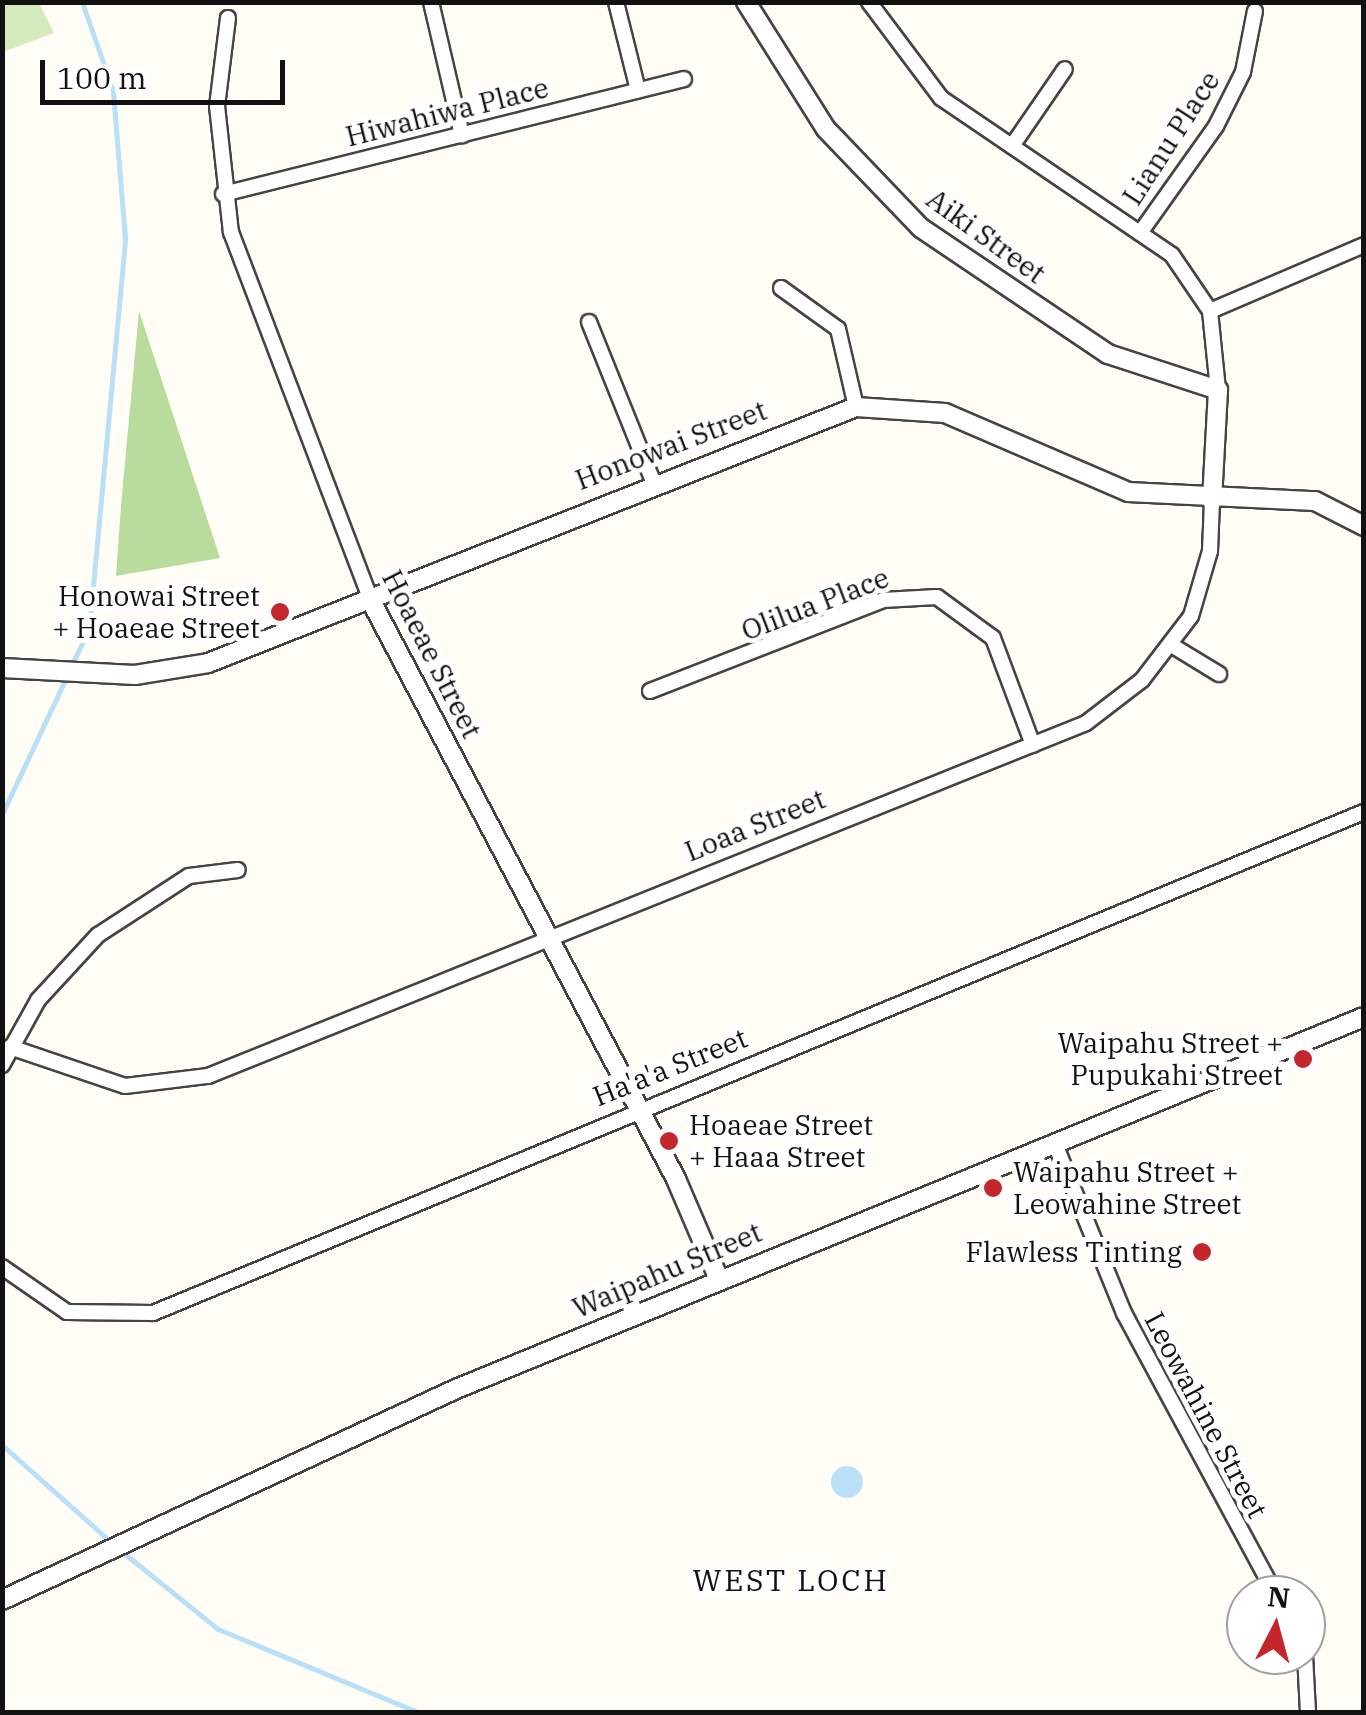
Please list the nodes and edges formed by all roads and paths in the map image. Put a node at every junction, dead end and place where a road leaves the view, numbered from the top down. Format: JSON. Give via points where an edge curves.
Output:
{"nodes":[{"id":1,"x":431,"y":2,"type":"edge"},
{"id":2,"x":616,"y":2,"type":"edge"},
{"id":3,"x":746,"y":2,"type":"edge"},
{"id":4,"x":870,"y":2,"type":"edge"},
{"id":5,"x":1255,"y":12,"type":"dead end"},
{"id":6,"x":228,"y":18,"type":"dead end"},
{"id":7,"x":1065,"y":69,"type":"dead end"},
{"id":8,"x":684,"y":79,"type":"dead end"},
{"id":9,"x":638,"y":90,"type":"junction"},
{"id":10,"x":462,"y":134,"type":"junction"},
{"id":11,"x":1012,"y":146,"type":"junction"},
{"id":12,"x":223,"y":194,"type":"junction"},
{"id":13,"x":1140,"y":233,"type":"junction"},
{"id":14,"x":1364,"y":244,"type":"edge"},
{"id":15,"x":781,"y":288,"type":"dead end"},
{"id":16,"x":1210,"y":311,"type":"junction"},
{"id":17,"x":589,"y":322,"type":"dead end"},
{"id":18,"x":1218,"y":390,"type":"junction"},
{"id":19,"x":856,"y":408,"type":"junction"},
{"id":20,"x":653,"y":481,"type":"junction"},
{"id":21,"x":1212,"y":501,"type":"junction"},
{"id":22,"x":1364,"y":526,"type":"edge"},
{"id":23,"x":371,"y":601,"type":"junction"},
{"id":24,"x":1173,"y":646,"type":"junction"},
{"id":25,"x":2,"y":668,"type":"edge"},
{"id":26,"x":1219,"y":674,"type":"dead end"},
{"id":27,"x":650,"y":691,"type":"dead end"},
{"id":28,"x":1033,"y":745,"type":"junction"},
{"id":29,"x":1364,"y":812,"type":"edge"},
{"id":30,"x":238,"y":870,"type":"dead end"},
{"id":31,"x":550,"y":941,"type":"junction"},
{"id":32,"x":1364,"y":1017,"type":"edge"},
{"id":33,"x":10,"y":1047,"type":"junction"},
{"id":34,"x":2,"y":1065,"type":"edge"},
{"id":35,"x":638,"y":1108,"type":"junction"},
{"id":36,"x":1054,"y":1144,"type":"junction"},
{"id":37,"x":2,"y":1267,"type":"edge"},
{"id":38,"x":718,"y":1278,"type":"junction"},
{"id":39,"x":1265,"y":1575,"type":"edge"},
{"id":40,"x":2,"y":1600,"type":"edge"},
{"id":41,"x":1305,"y":1675,"type":"edge"},
{"id":42,"x":1308,"y":1712,"type":"edge"}],
"edges":[{"from":1,"to":10,"type":"street"},
{"from":2,"to":9,"type":"street"},
{"from":3,"to":18,"type":"street","name":"Aiki Street","via":[[826,129],[922,228],[1108,354]]},
{"from":4,"to":11,"type":"street","name":"Loaa Street","via":[[940,98]]},
{"from":5,"to":13,"type":"street","name":"Lianu Place","via":[[1243,72],[1216,126]]},
{"from":6,"to":12,"type":"street","name":"Hoaeae Street","via":[[216,106]]},
{"from":7,"to":11,"type":"street"},
{"from":8,"to":9,"type":"street","name":"Hiwahiwa Place"},
{"from":9,"to":10,"type":"street","name":"Hiwahiwa Place"},
{"from":10,"to":12,"type":"street","name":"Hiwahiwa Place"},
{"from":11,"to":13,"type":"street","name":"Loaa Street"},
{"from":12,"to":23,"type":"street","name":"Hoaeae Street","via":[[242,269]]},
{"from":13,"to":16,"type":"street","name":"Loaa Street","via":[[1172,255]]},
{"from":14,"to":16,"type":"street"},
{"from":15,"to":19,"type":"street","via":[[838,330]]},
{"from":16,"to":18,"type":"street","name":"Loaa Street"},
{"from":17,"to":20,"type":"street"},
{"from":18,"to":21,"type":"street","name":"Loaa Street"},
{"from":19,"to":20,"type":"street","name":"Honowai Street"},
{"from":19,"to":21,"type":"street","name":"Honowai Street","via":[[945,413],[1091,481]]},
{"from":20,"to":23,"type":"street","name":"Honowai Street"},
{"from":21,"to":22,"type":"street","name":"Honowai Street","via":[[1316,502]]},
{"from":21,"to":24,"type":"street","name":"Loaa Street","via":[[1202,592]]},
{"from":23,"to":25,"type":"street","name":"Honowai Street","via":[[208,663],[101,674]]},
{"from":23,"to":31,"type":"street","name":"Hoaeae Street"},
{"from":24,"to":26,"type":"street"},
{"from":24,"to":28,"type":"street","name":"Loaa Street","via":[[1100,714]]},
{"from":27,"to":28,"type":"street","name":"Olilua Place","via":[[884,600],[937,596],[993,638]]},
{"from":28,"to":31,"type":"street","name":"Loaa Street"},
{"from":29,"to":35,"type":"street","name":"Ha'a'a Street"},
{"from":30,"to":33,"type":"street","via":[[190,876],[98,935],[38,1000]]},
{"from":31,"to":33,"type":"street","name":"Loaa Street","via":[[183,1082],[91,1081]]},
{"from":31,"to":35,"type":"street","name":"Hoaeae Street"},
{"from":32,"to":36,"type":"street","name":"Waipahu Street"},
{"from":33,"to":34,"type":"street"},
{"from":35,"to":37,"type":"street","name":"Ha'a'a Street","via":[[153,1313],[66,1312]]},
{"from":35,"to":38,"type":"street","name":"Hoaeae Street"},
{"from":36,"to":38,"type":"street","name":"Waipahu Street"},
{"from":36,"to":39,"type":"street","name":"Leowahine Street","via":[[1124,1313]]},
{"from":38,"to":40,"type":"street","name":"Waipahu Street"},
{"from":41,"to":42,"type":"street"}]}
